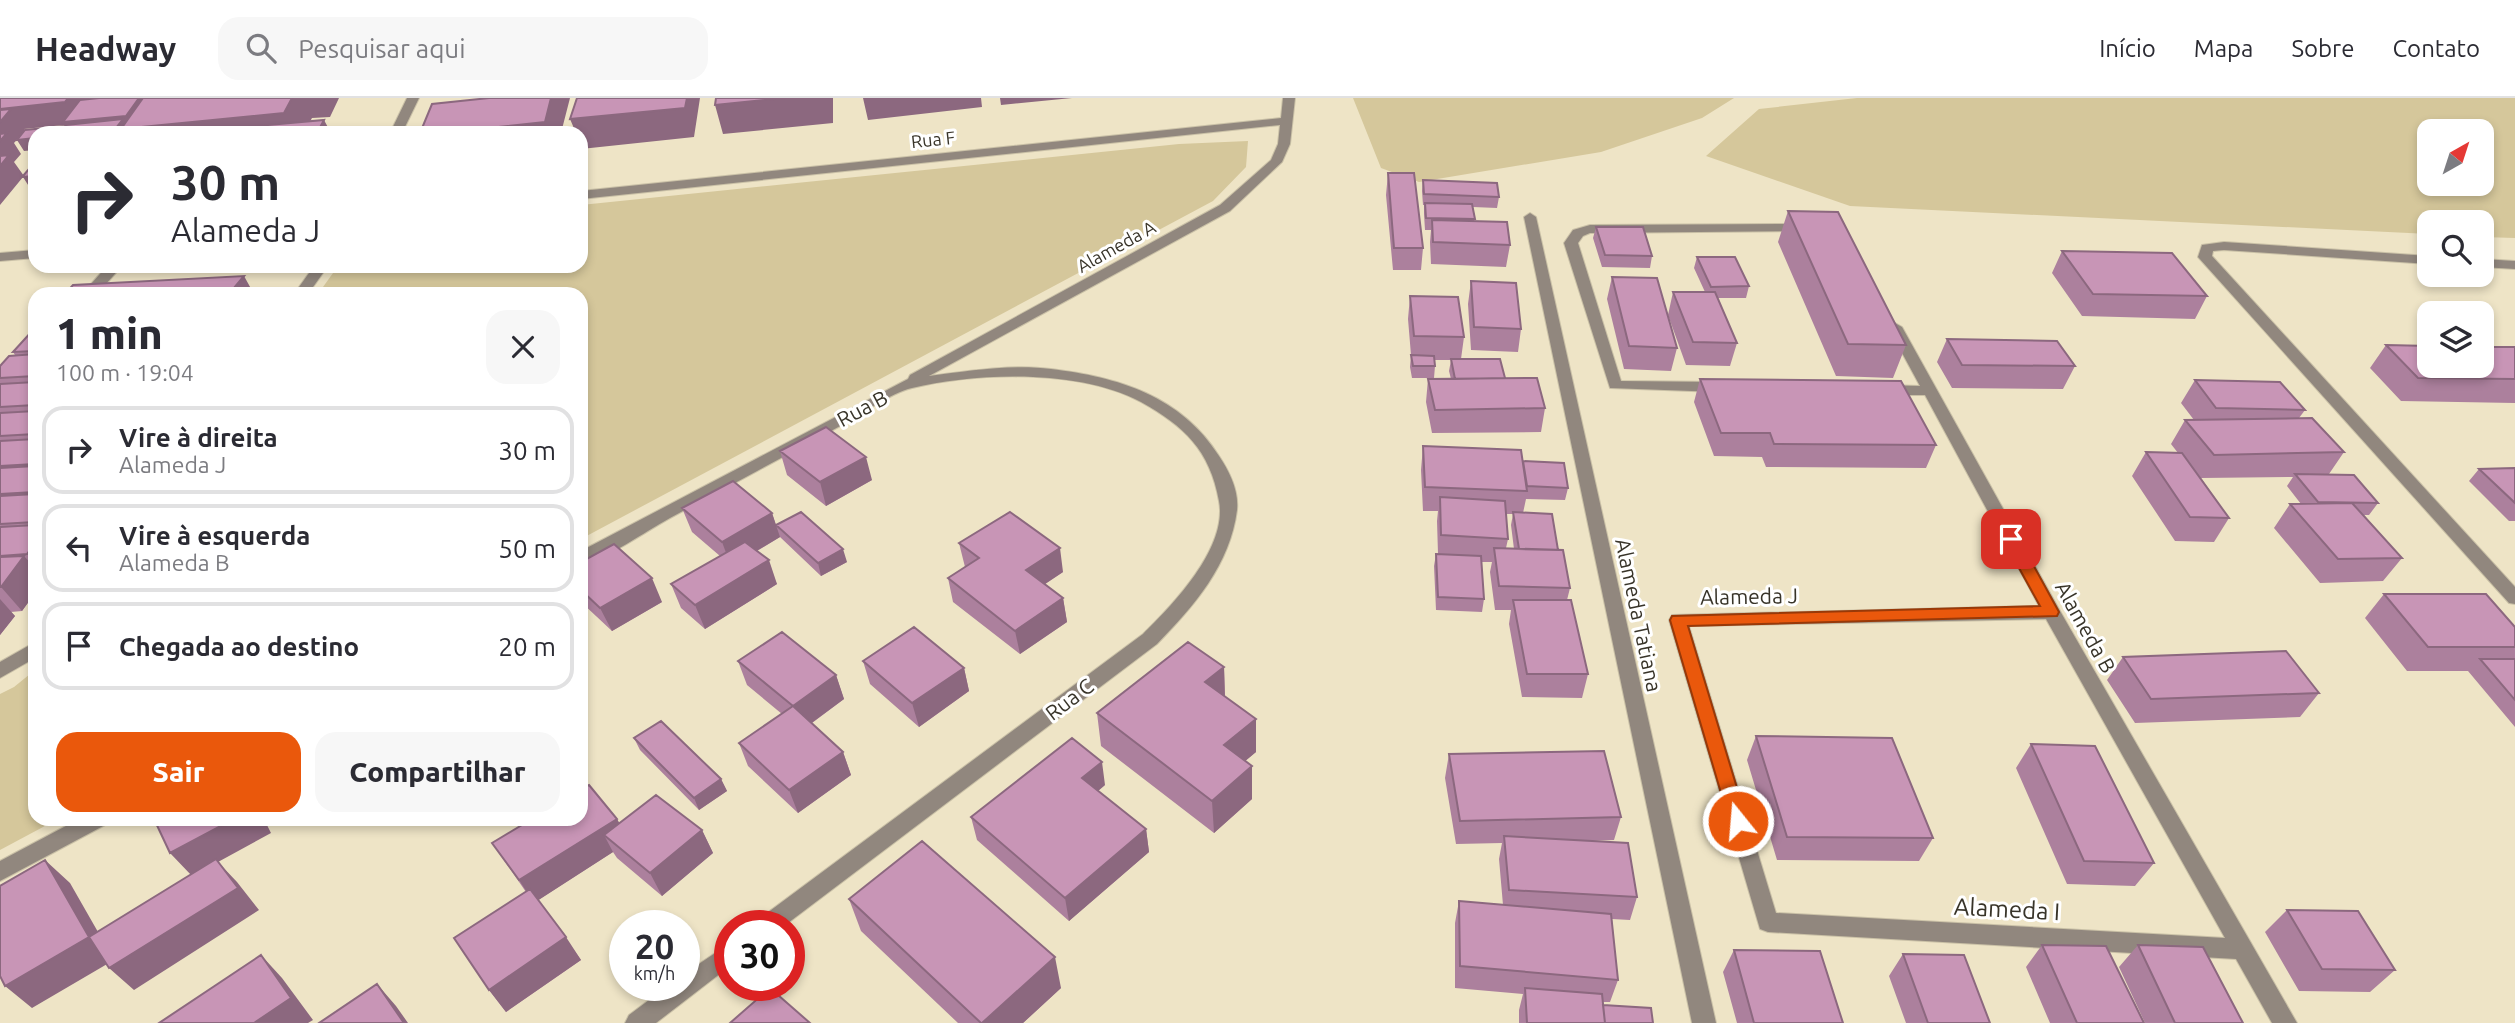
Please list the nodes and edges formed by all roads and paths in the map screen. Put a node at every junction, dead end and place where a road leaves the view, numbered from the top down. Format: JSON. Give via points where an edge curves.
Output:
{"nodes":[{"id":1,"x":413,"y":98,"type":"edge"},
{"id":2,"x":1289,"y":98,"type":"edge"},
{"id":3,"x":1288,"y":121,"type":"junction"},
{"id":4,"x":399,"y":126,"type":"edge"},
{"id":5,"x":588,"y":194,"type":"edge"},
{"id":6,"x":1530,"y":217,"type":"dead end"},
{"id":7,"x":1818,"y":228,"type":"edge"},
{"id":8,"x":28,"y":255,"type":"edge"},
{"id":9,"x":0,"y":257,"type":"edge"},
{"id":10,"x":2417,"y":259,"type":"edge"},
{"id":11,"x":2494,"y":264,"type":"edge"},
{"id":12,"x":2515,"y":265,"type":"edge"},
{"id":13,"x":108,"y":273,"type":"edge"},
{"id":14,"x":96,"y":287,"type":"edge"},
{"id":15,"x":1885,"y":310,"type":"edge"},
{"id":16,"x":906,"y":384,"type":"junction"},
{"id":17,"x":1739,"y":387,"type":"edge"},
{"id":18,"x":1863,"y":390,"type":"edge"},
{"id":19,"x":1932,"y":391,"type":"junction"},
{"id":20,"x":1167,"y":410,"type":"joint"},
{"id":21,"x":588,"y":555,"type":"edge"},
{"id":22,"x":2515,"y":598,"type":"edge"},
{"id":23,"x":2051,"y":612,"type":"junction"},
{"id":24,"x":28,"y":653,"type":"edge"},
{"id":25,"x":0,"y":671,"type":"edge"},
{"id":26,"x":86,"y":826,"type":"edge"},
{"id":27,"x":0,"y":872,"type":"edge"},
{"id":28,"x":788,"y":910,"type":"edge"},
{"id":29,"x":1768,"y":922,"type":"joint"},
{"id":30,"x":2244,"y":949,"type":"junction"},
{"id":31,"x":714,"y":965,"type":"edge"},
{"id":32,"x":637,"y":1023,"type":"edge"},
{"id":33,"x":1704,"y":1023,"type":"edge"},
{"id":34,"x":2284,"y":1023,"type":"edge"}],
"edges":[{"from":1,"to":4,"type":"street"},
{"from":2,"to":3,"type":"street","name":"Alameda A"},
{"from":3,"to":5,"type":"street","name":"Rua F"},
{"from":3,"to":16,"type":"street","name":"Alameda A","via":[[1276,162],[1225,208]]},
{"from":6,"to":33,"type":"street","name":"Alameda Tatiana"},
{"from":7,"to":17,"type":"street","via":[[1579,231],[1571,243],[1615,385]]},
{"from":8,"to":9,"type":"street"},
{"from":10,"to":22,"type":"street","via":[[2224,246],[2207,248],[2205,257]]},
{"from":11,"to":12,"type":"street"},
{"from":13,"to":14,"type":"street"},
{"from":15,"to":19,"type":"street","name":"Alameda B"},
{"from":16,"to":20,"type":"street","name":"Rua B","via":[[988,373],[1048,373],[1128,389]]},
{"from":16,"to":21,"type":"street","name":"Rua B"},
{"from":18,"to":19,"type":"street"},
{"from":19,"to":23,"type":"street","name":"Alameda B"},
{"from":20,"to":28,"type":"street","name":"Rua C","via":[[1198,435],[1223,475],[1229,507],[1221,544],[1194,591],[1150,639]]},
{"from":23,"to":29,"type":"street","name":"Alameda J","via":[[1678,620]]},
{"from":23,"to":30,"type":"street","name":"Alameda B"},
{"from":24,"to":25,"type":"street"},
{"from":26,"to":27,"type":"street"},
{"from":29,"to":30,"type":"street","name":"Alameda I"},
{"from":30,"to":34,"type":"street","name":"Alameda B"},
{"from":31,"to":32,"type":"street"}]}
